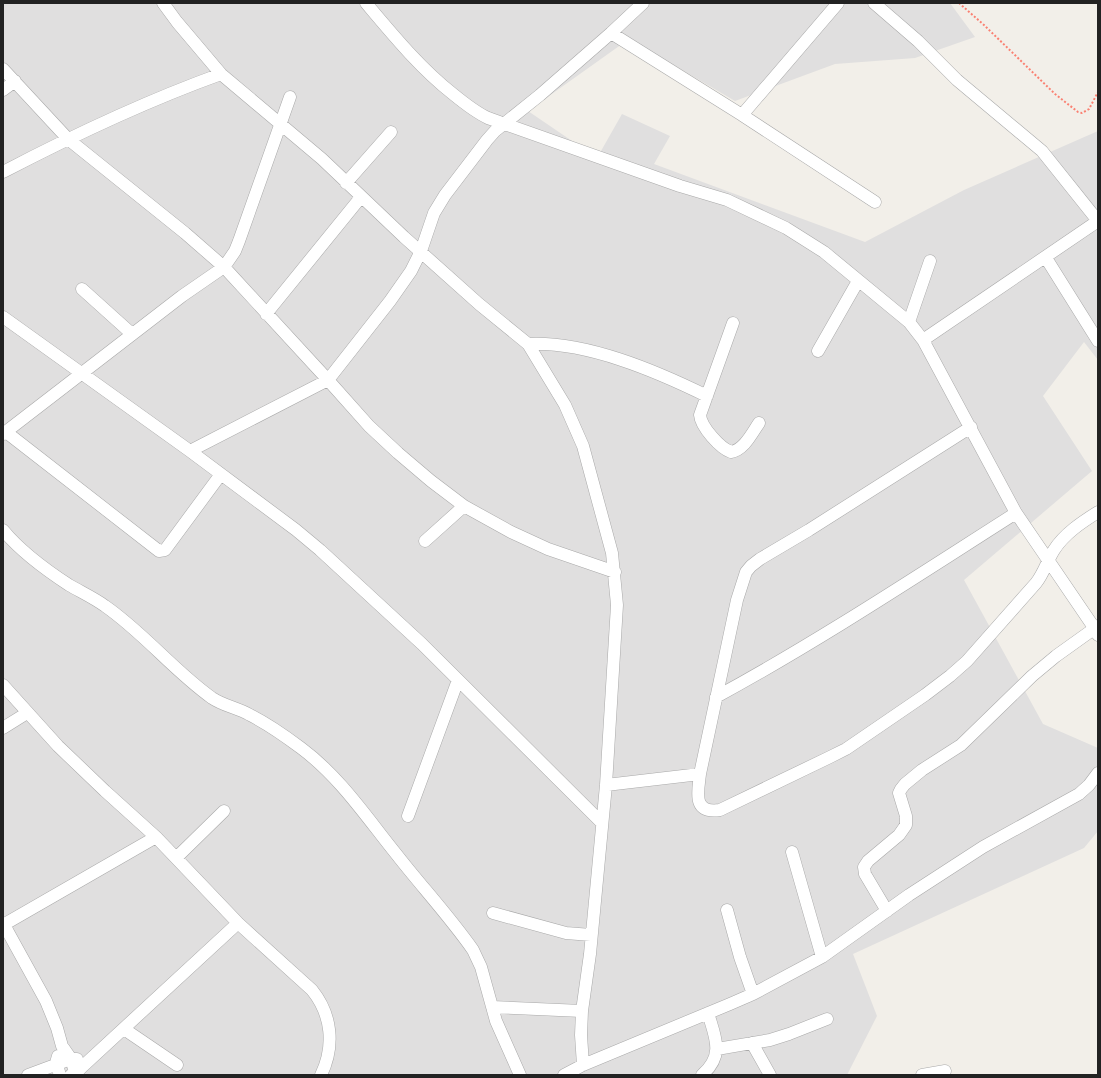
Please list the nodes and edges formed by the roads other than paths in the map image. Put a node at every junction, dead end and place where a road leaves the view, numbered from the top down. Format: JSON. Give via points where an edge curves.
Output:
{"nodes":[{"id":1,"x":163,"y":3,"type":"edge"},
{"id":2,"x":643,"y":3,"type":"edge"},
{"id":3,"x":838,"y":3,"type":"edge"},
{"id":4,"x":874,"y":3,"type":"edge"},
{"id":5,"x":373,"y":5,"type":"edge"},
{"id":6,"x":611,"y":32,"type":"junction"},
{"id":7,"x":3,"y":69,"type":"edge"},
{"id":8,"x":221,"y":74,"type":"junction"},
{"id":9,"x":15,"y":81,"type":"junction"},
{"id":10,"x":3,"y":90,"type":"edge"},
{"id":11,"x":290,"y":97,"type":"dead end"},
{"id":12,"x":742,"y":115,"type":"junction"},
{"id":13,"x":505,"y":123,"type":"junction"},
{"id":14,"x":280,"y":124,"type":"junction"},
{"id":15,"x":391,"y":132,"type":"dead end"},
{"id":16,"x":68,"y":139,"type":"junction"},
{"id":17,"x":3,"y":172,"type":"edge"},
{"id":18,"x":346,"y":183,"type":"junction"},
{"id":19,"x":361,"y":197,"type":"junction"},
{"id":20,"x":875,"y":202,"type":"dead end"},
{"id":21,"x":1098,"y":221,"type":"edge"},
{"id":22,"x":420,"y":251,"type":"junction"},
{"id":23,"x":1046,"y":258,"type":"junction"},
{"id":24,"x":930,"y":261,"type":"dead end"},
{"id":25,"x":224,"y":267,"type":"junction"},
{"id":26,"x":858,"y":280,"type":"junction"},
{"id":27,"x":82,"y":289,"type":"dead end"},
{"id":28,"x":266,"y":314,"type":"junction"},
{"id":29,"x":3,"y":317,"type":"edge"},
{"id":30,"x":909,"y":322,"type":"junction"},
{"id":31,"x":733,"y":323,"type":"dead end"},
{"id":32,"x":132,"y":334,"type":"junction"},
{"id":33,"x":923,"y":340,"type":"junction"},
{"id":34,"x":1098,"y":341,"type":"edge"},
{"id":35,"x":528,"y":344,"type":"junction"},
{"id":36,"x":818,"y":351,"type":"dead end"},
{"id":37,"x":83,"y":373,"type":"junction"},
{"id":38,"x":328,"y":380,"type":"junction"},
{"id":39,"x":707,"y":396,"type":"junction"},
{"id":40,"x":759,"y":423,"type":"dead end"},
{"id":41,"x":971,"y":427,"type":"junction"},
{"id":42,"x":4,"y":433,"type":"edge"},
{"id":43,"x":190,"y":451,"type":"junction"},
{"id":44,"x":221,"y":474,"type":"junction"},
{"id":45,"x":464,"y":506,"type":"junction"},
{"id":46,"x":1098,"y":512,"type":"edge"},
{"id":47,"x":1016,"y":513,"type":"junction"},
{"id":48,"x":3,"y":530,"type":"edge"},
{"id":49,"x":425,"y":541,"type":"dead end"},
{"id":50,"x":1048,"y":560,"type":"junction"},
{"id":51,"x":615,"y":572,"type":"junction"},
{"id":52,"x":1097,"y":630,"type":"edge"},
{"id":53,"x":458,"y":680,"type":"junction"},
{"id":54,"x":3,"y":685,"type":"edge"},
{"id":55,"x":716,"y":697,"type":"junction"},
{"id":56,"x":27,"y":713,"type":"junction"},
{"id":57,"x":3,"y":728,"type":"edge"},
{"id":58,"x":700,"y":774,"type":"junction"},
{"id":59,"x":1098,"y":774,"type":"edge"},
{"id":60,"x":606,"y":785,"type":"junction"},
{"id":61,"x":224,"y":811,"type":"dead end"},
{"id":62,"x":408,"y":816,"type":"dead end"},
{"id":63,"x":602,"y":823,"type":"junction"},
{"id":64,"x":156,"y":837,"type":"junction"},
{"id":65,"x":792,"y":852,"type":"dead end"},
{"id":66,"x":176,"y":858,"type":"junction"},
{"id":67,"x":727,"y":910,"type":"dead end"},
{"id":68,"x":887,"y":911,"type":"junction"},
{"id":69,"x":493,"y":913,"type":"dead end"},
{"id":70,"x":238,"y":923,"type":"junction"},
{"id":71,"x":3,"y":924,"type":"edge"},
{"id":72,"x":591,"y":935,"type":"junction"},
{"id":73,"x":822,"y":957,"type":"junction"},
{"id":74,"x":753,"y":994,"type":"junction"},
{"id":75,"x":492,"y":1007,"type":"junction"},
{"id":76,"x":582,"y":1011,"type":"junction"},
{"id":77,"x":708,"y":1014,"type":"junction"},
{"id":78,"x":827,"y":1019,"type":"dead end"},
{"id":79,"x":124,"y":1029,"type":"junction"},
{"id":80,"x":752,"y":1043,"type":"junction"},
{"id":81,"x":62,"y":1046,"type":"junction"},
{"id":82,"x":717,"y":1049,"type":"junction"},
{"id":83,"x":70,"y":1058,"type":"junction"},
{"id":84,"x":88,"y":1061,"type":"junction"},
{"id":85,"x":56,"y":1063,"type":"junction"},
{"id":86,"x":177,"y":1065,"type":"dead end"},
{"id":87,"x":583,"y":1065,"type":"junction"},
{"id":88,"x":945,"y":1071,"type":"dead end"},
{"id":89,"x":74,"y":1074,"type":"edge"},
{"id":90,"x":28,"y":1075,"type":"edge"},
{"id":91,"x":60,"y":1075,"type":"edge"},
{"id":92,"x":320,"y":1075,"type":"edge"},
{"id":93,"x":520,"y":1075,"type":"edge"},
{"id":94,"x":564,"y":1075,"type":"edge"},
{"id":95,"x":702,"y":1075,"type":"edge"},
{"id":96,"x":770,"y":1075,"type":"edge"},
{"id":97,"x":922,"y":1075,"type":"edge"}],
"edges":[{"from":1,"to":8,"type":"street"},
{"from":2,"to":6,"type":"street"},
{"from":3,"to":12,"type":"street"},
{"from":4,"to":21,"type":"street","via":[[918,41],[957,80],[1042,151]]},
{"from":5,"to":13,"type":"street","via":[[405,47],[443,86],[474,111]]},
{"from":6,"to":12,"type":"street"},
{"from":6,"to":13,"type":"street"},
{"from":7,"to":9,"type":"street"},
{"from":8,"to":14,"type":"street"},
{"from":8,"to":16,"type":"street","via":[[168,94]]},
{"from":9,"to":10,"type":"street"},
{"from":9,"to":16,"type":"street"},
{"from":11,"to":14,"type":"street"},
{"from":12,"to":20,"type":"street"},
{"from":13,"to":22,"type":"street","via":[[479,150],[439,204]]},
{"from":13,"to":26,"type":"street","via":[[743,207],[802,238]]},
{"from":14,"to":18,"type":"street"},
{"from":14,"to":25,"type":"street","via":[[239,241]]},
{"from":15,"to":18,"type":"street"},
{"from":16,"to":17,"type":"street"},
{"from":16,"to":25,"type":"street","via":[[185,232]]},
{"from":18,"to":19,"type":"street"},
{"from":19,"to":22,"type":"street"},
{"from":19,"to":28,"type":"street"},
{"from":21,"to":23,"type":"street"},
{"from":22,"to":35,"type":"street"},
{"from":22,"to":38,"type":"street","via":[[404,282]]},
{"from":23,"to":33,"type":"street"},
{"from":23,"to":34,"type":"street"},
{"from":24,"to":30,"type":"street"},
{"from":25,"to":28,"type":"street"},
{"from":25,"to":32,"type":"street"},
{"from":26,"to":30,"type":"street"},
{"from":26,"to":36,"type":"street"},
{"from":27,"to":32,"type":"street"},
{"from":28,"to":38,"type":"street"},
{"from":29,"to":37,"type":"street"},
{"from":30,"to":33,"type":"street"},
{"from":31,"to":39,"type":"street"},
{"from":32,"to":37,"type":"street"},
{"from":33,"to":41,"type":"street"},
{"from":35,"to":39,"type":"street","via":[[565,346],[625,361],[661,374]]},
{"from":35,"to":51,"type":"street","via":[[565,405],[583,446]]},
{"from":37,"to":42,"type":"street"},
{"from":37,"to":43,"type":"street"},
{"from":38,"to":43,"type":"street"},
{"from":38,"to":45,"type":"street","via":[[389,445]]},
{"from":39,"to":40,"type":"street","via":[[700,415],[701,420],[728,452],[740,449]]},
{"from":41,"to":47,"type":"street"},
{"from":41,"to":55,"type":"street","via":[[751,566],[739,589]]},
{"from":42,"to":44,"type":"street","via":[[159,551],[165,550]]},
{"from":43,"to":44,"type":"street"},
{"from":44,"to":53,"type":"street","via":[[320,550]]},
{"from":45,"to":49,"type":"street"},
{"from":45,"to":51,"type":"street","via":[[548,549]]},
{"from":46,"to":50,"type":"street","via":[[1069,533],[1054,549]]},
{"from":47,"to":50,"type":"street"},
{"from":47,"to":55,"type":"street","via":[[819,637]]},
{"from":48,"to":75,"type":"street","via":[[45,568],[116,614],[212,697],[250,714],[301,748],[333,776],[473,950],[481,967]]},
{"from":50,"to":52,"type":"street"},
{"from":50,"to":58,"type":"street","via":[[1036,583],[959,668],[925,695],[846,749],[720,810],[707,810],[698,802]]},
{"from":51,"to":60,"type":"street","via":[[616,619]]},
{"from":52,"to":68,"type":"street","via":[[1056,656],[961,745],[911,778],[901,789],[900,797],[906,825],[899,835],[864,867],[865,874]]},
{"from":53,"to":62,"type":"street"},
{"from":53,"to":63,"type":"street"},
{"from":54,"to":56,"type":"street"},
{"from":55,"to":58,"type":"street"},
{"from":56,"to":57,"type":"street"},
{"from":56,"to":64,"type":"street","via":[[82,770]]},
{"from":58,"to":60,"type":"street"},
{"from":59,"to":68,"type":"street","via":[[1079,794],[983,847]]},
{"from":60,"to":63,"type":"street"},
{"from":61,"to":66,"type":"street"},
{"from":63,"to":72,"type":"street"},
{"from":64,"to":66,"type":"street"},
{"from":64,"to":71,"type":"street"},
{"from":65,"to":73,"type":"street"},
{"from":66,"to":70,"type":"street"},
{"from":67,"to":74,"type":"street"},
{"from":68,"to":73,"type":"street"},
{"from":69,"to":72,"type":"street","via":[[559,932]]},
{"from":70,"to":79,"type":"street"},
{"from":70,"to":92,"type":"street","via":[[320,999],[330,1030],[329,1050]]},
{"from":71,"to":81,"type":"street","via":[[46,1001]]},
{"from":72,"to":76,"type":"street"},
{"from":73,"to":74,"type":"street"},
{"from":74,"to":77,"type":"street"},
{"from":75,"to":76,"type":"street"},
{"from":75,"to":93,"type":"street"},
{"from":76,"to":87,"type":"street"},
{"from":77,"to":82,"type":"street"},
{"from":77,"to":87,"type":"street"},
{"from":78,"to":80,"type":"street","via":[[789,1034]]},
{"from":79,"to":84,"type":"street"},
{"from":79,"to":86,"type":"street"},
{"from":80,"to":82,"type":"street"},
{"from":80,"to":96,"type":"street"},
{"from":81,"to":83,"type":"street"},
{"from":81,"to":85,"type":"street"},
{"from":82,"to":95,"type":"street","via":[[709,1068]]},
{"from":83,"to":84,"type":"street"},
{"from":83,"to":85,"type":"street"},
{"from":83,"to":89,"type":"street"},
{"from":84,"to":89,"type":"street"},
{"from":85,"to":90,"type":"street"},
{"from":85,"to":91,"type":"street"},
{"from":87,"to":94,"type":"street"},
{"from":88,"to":97,"type":"street"}]}
